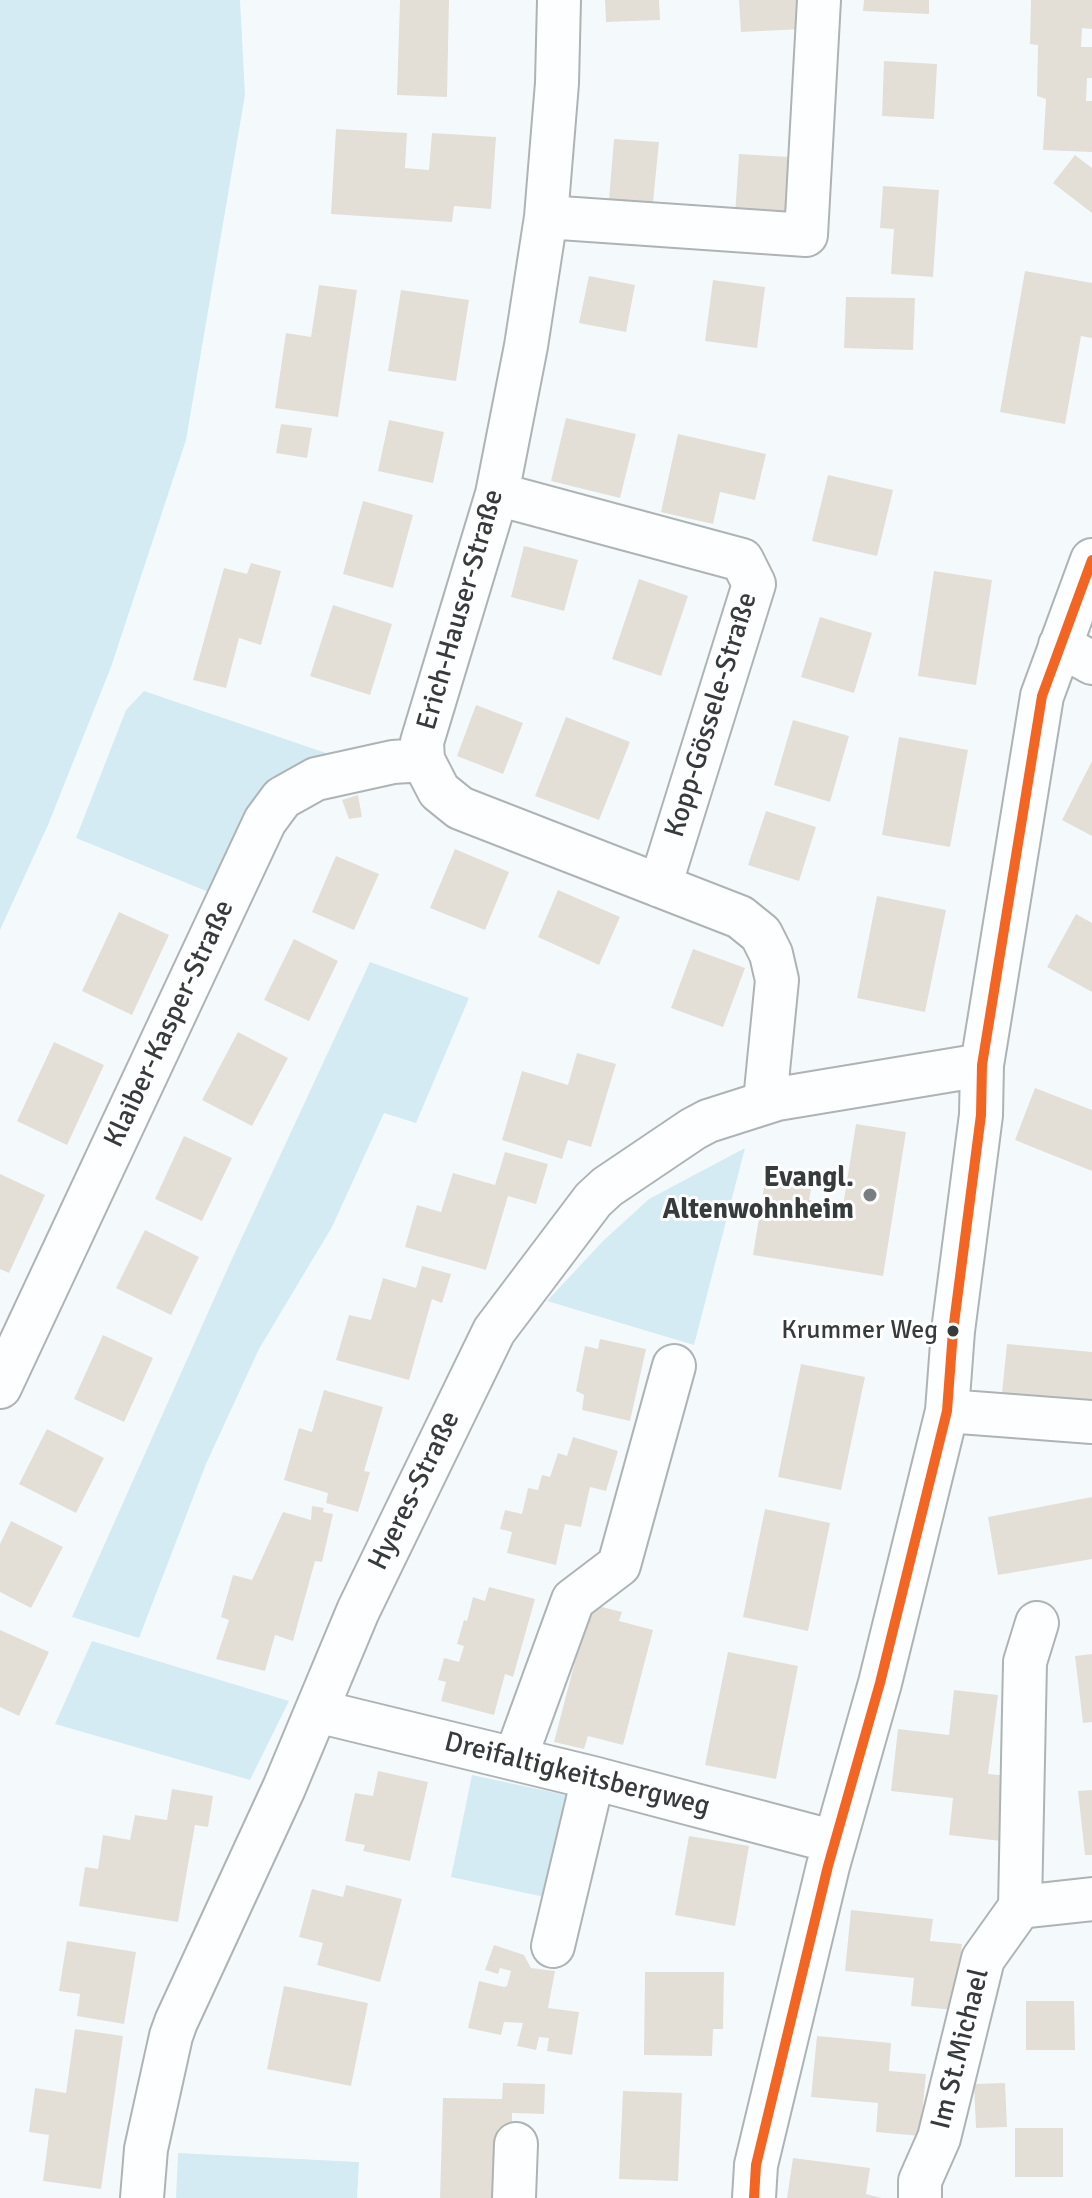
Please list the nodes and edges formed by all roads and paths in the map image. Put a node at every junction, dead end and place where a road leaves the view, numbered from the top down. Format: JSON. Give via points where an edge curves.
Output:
{"nodes":[{"id":1,"x":559,"y":0,"type":"edge"},
{"id":2,"x":819,"y":0,"type":"edge"},
{"id":3,"x":546,"y":217,"type":"junction"},
{"id":4,"x":497,"y":494,"type":"junction"},
{"id":5,"x":1092,"y":560,"type":"edge"},
{"id":6,"x":1076,"y":654,"type":"edge"},
{"id":7,"x":423,"y":760,"type":"junction"},
{"id":8,"x":660,"y":886,"type":"junction"},
{"id":9,"x":982,"y":1065,"type":"junction"},
{"id":10,"x":767,"y":1101,"type":"junction"},
{"id":11,"x":674,"y":1366,"type":"dead end"},
{"id":12,"x":0,"y":1387,"type":"edge"},
{"id":13,"x":947,"y":1411,"type":"junction"},
{"id":14,"x":1092,"y":1422,"type":"edge"},
{"id":15,"x":1037,"y":1623,"type":"dead end"},
{"id":16,"x":317,"y":1711,"type":"junction"},
{"id":17,"x":515,"y":1759,"type":"junction"},
{"id":18,"x":593,"y":1778,"type":"junction"},
{"id":19,"x":835,"y":1842,"type":"junction"},
{"id":20,"x":1092,"y":1899,"type":"edge"},
{"id":21,"x":1020,"y":1907,"type":"junction"},
{"id":22,"x":553,"y":1946,"type":"dead end"},
{"id":23,"x":516,"y":2144,"type":"dead end"},
{"id":24,"x":142,"y":2198,"type":"edge"},
{"id":25,"x":514,"y":2198,"type":"edge"},
{"id":26,"x":754,"y":2198,"type":"edge"},
{"id":27,"x":920,"y":2198,"type":"edge"}],
"edges":[{"from":1,"to":3,"type":"street","name":"Erich-Hauser-Straße"},
{"from":2,"to":3,"type":"street","via":[[806,235]]},
{"from":3,"to":4,"type":"street","name":"Erich-Hauser-Straße"},
{"from":4,"to":7,"type":"street","name":"Erich-Hauser-Straße","via":[[422,742]]},
{"from":4,"to":8,"type":"street","name":"Kopp-Gössele-Straße","via":[[742,560],[754,584]]},
{"from":5,"to":6,"type":"street"},
{"from":6,"to":9,"type":"street","via":[[1042,696]]},
{"from":7,"to":8,"type":"street","name":"Erich-Hauser-Straße","via":[[439,791],[460,808]]},
{"from":7,"to":12,"type":"street","name":"Klaiber-Kasper-Straße","via":[[316,779],[282,798],[265,821]]},
{"from":8,"to":10,"type":"street","name":"Erich-Hauser-Straße","via":[[740,917],[761,934],[771,954],[777,980]]},
{"from":9,"to":10,"type":"street","name":"Hyeres-Straße"},
{"from":9,"to":13,"type":"street","via":[[981,1115]]},
{"from":10,"to":16,"type":"street","name":"Hyeres-Straße","via":[[693,1129],[607,1187],[494,1331],[366,1594]]},
{"from":11,"to":17,"type":"street","via":[[619,1565],[573,1600]]},
{"from":13,"to":14,"type":"street"},
{"from":13,"to":19,"type":"street"},
{"from":15,"to":21,"type":"street","via":[[1025,1662]]},
{"from":16,"to":17,"type":"street","name":"Dreifaltigkeitsbergweg"},
{"from":16,"to":24,"type":"street","name":"Hyeres-Straße","via":[[171,2036],[146,2149]]},
{"from":17,"to":18,"type":"street","name":"Dreifaltigkeitsbergweg"},
{"from":18,"to":19,"type":"street","name":"Dreifaltigkeitsbergweg"},
{"from":18,"to":22,"type":"street"},
{"from":19,"to":26,"type":"street","via":[[756,2165]]},
{"from":20,"to":21,"type":"street"},
{"from":21,"to":27,"type":"street","name":"Im St.Michael","via":[[983,1959],[939,2138],[920,2181]]},
{"from":23,"to":25,"type":"street"}]}
